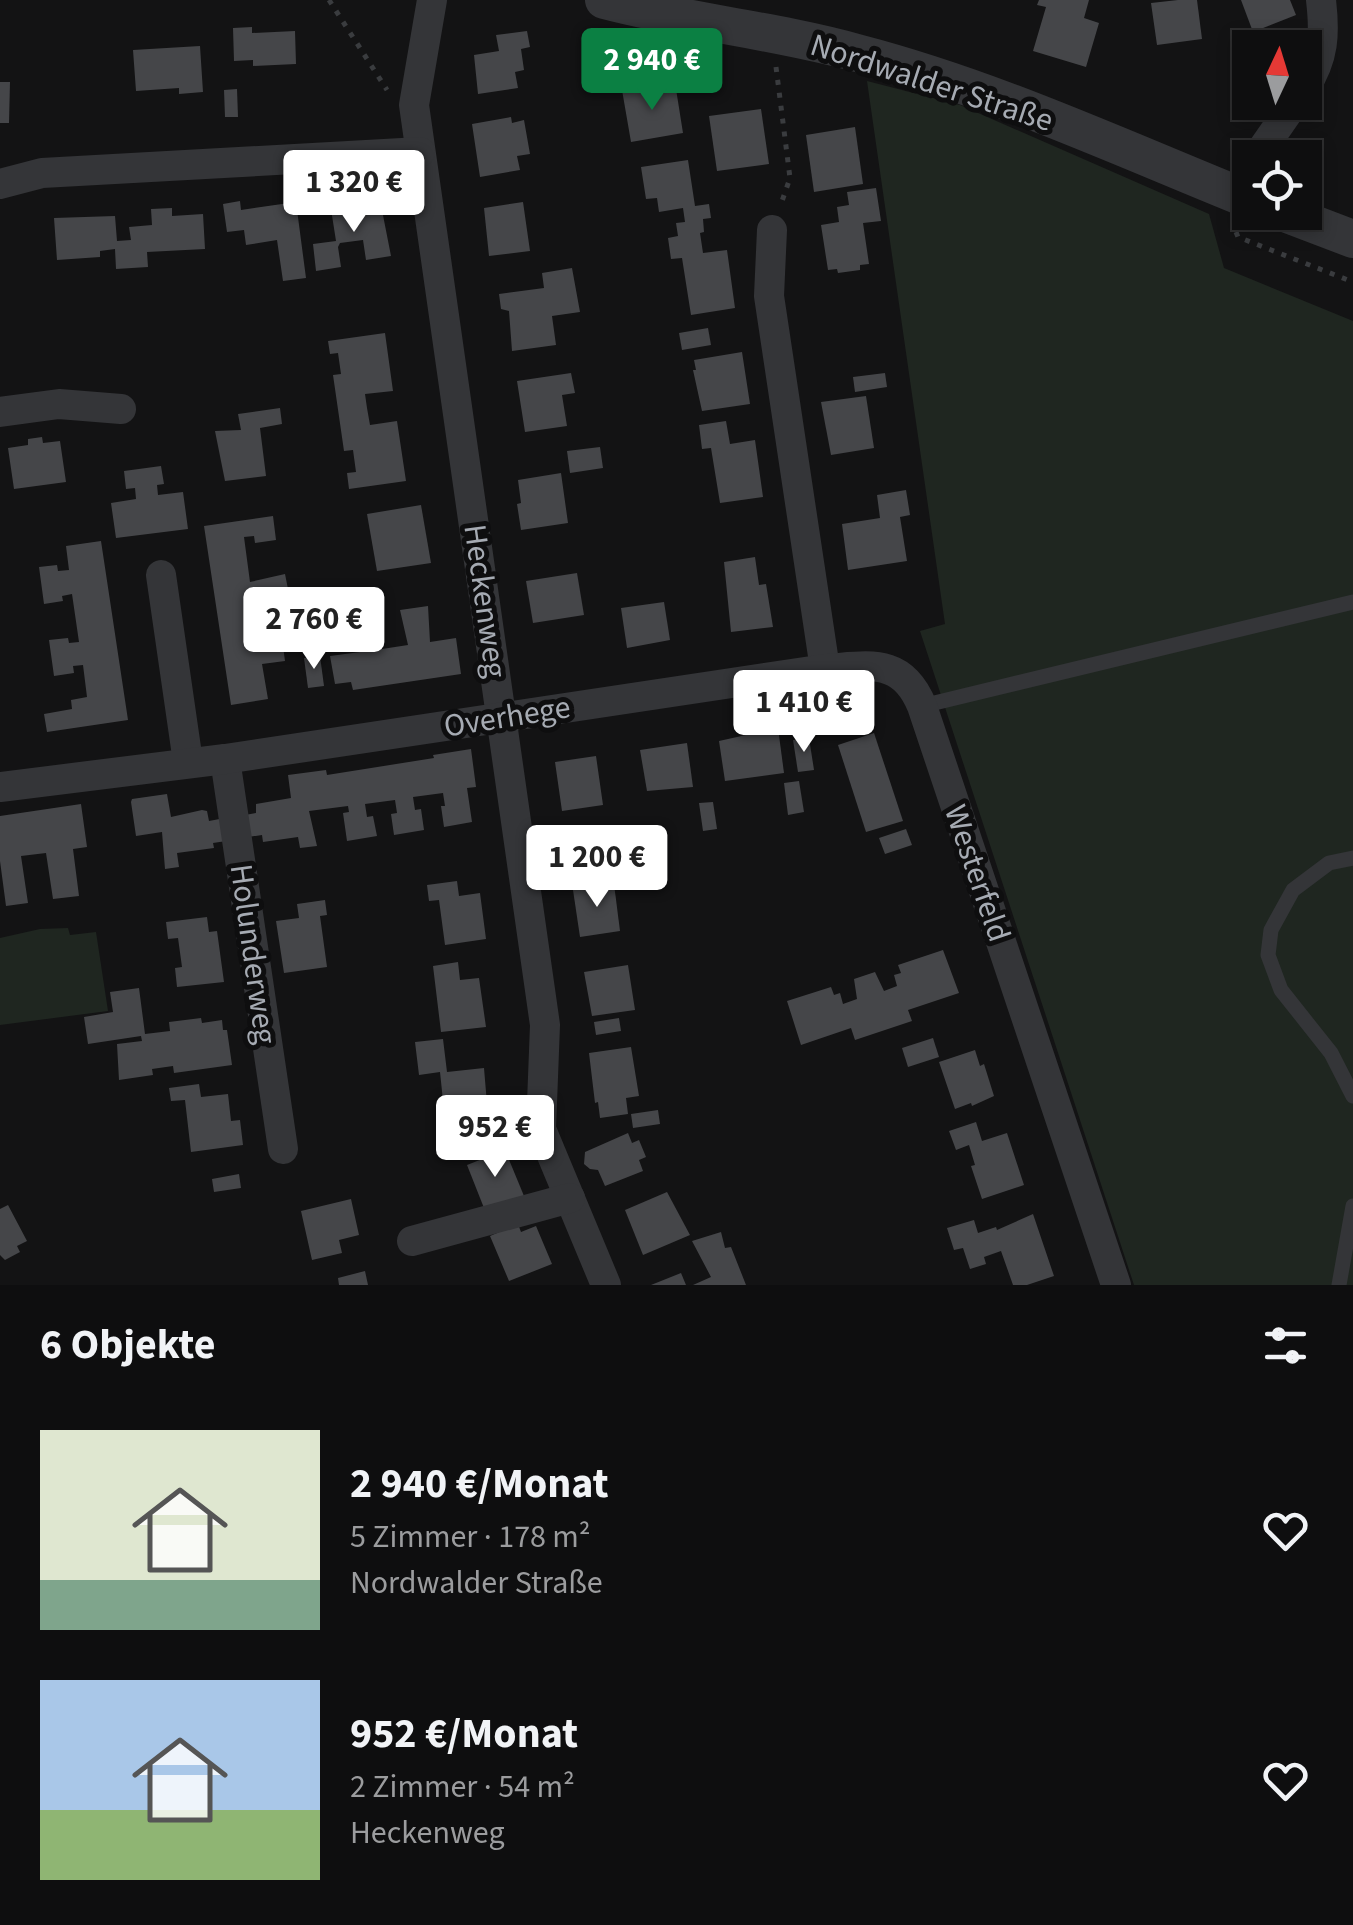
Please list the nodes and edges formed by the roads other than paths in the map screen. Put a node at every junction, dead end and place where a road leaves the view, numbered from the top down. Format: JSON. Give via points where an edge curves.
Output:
{"nodes":[{"id":1,"x":432,"y":0,"type":"edge"},
{"id":2,"x":604,"y":0,"type":"edge"},
{"id":3,"x":1321,"y":0,"type":"edge"},
{"id":4,"x":1322,"y":50,"type":"edge"},
{"id":5,"x":420,"y":152,"type":"junction"},
{"id":6,"x":1232,"y":183,"type":"edge"},
{"id":7,"x":0,"y":184,"type":"edge"},
{"id":8,"x":1322,"y":227,"type":"edge"},
{"id":9,"x":772,"y":230,"type":"road end"},
{"id":10,"x":1353,"y":239,"type":"edge"},
{"id":11,"x":121,"y":409,"type":"dead end"},
{"id":12,"x":0,"y":412,"type":"edge"},
{"id":13,"x":161,"y":576,"type":"dead end"},
{"id":14,"x":1353,"y":602,"type":"edge"},
{"id":15,"x":825,"y":669,"type":"junction"},
{"id":16,"x":922,"y":706,"type":"junction"},
{"id":17,"x":503,"y":717,"type":"junction"},
{"id":18,"x":225,"y":759,"type":"junction"},
{"id":19,"x":188,"y":762,"type":"junction"},
{"id":20,"x":0,"y":787,"type":"edge"},
{"id":21,"x":1353,"y":858,"type":"edge"},
{"id":22,"x":1353,"y":1096,"type":"edge"},
{"id":23,"x":283,"y":1148,"type":"dead end"},
{"id":24,"x":570,"y":1198,"type":"junction"},
{"id":25,"x":1353,"y":1206,"type":"edge"},
{"id":26,"x":412,"y":1240,"type":"dead end"},
{"id":27,"x":606,"y":1285,"type":"edge"},
{"id":28,"x":1116,"y":1285,"type":"edge"},
{"id":29,"x":1338,"y":1285,"type":"edge"}],
"edges":[{"from":1,"to":5,"type":"street","name":"Heckenweg","via":[[414,106]]},
{"from":2,"to":6,"type":"street","name":"Nordwalder Straße","via":[[860,53]]},
{"from":3,"to":4,"type":"street"},
{"from":5,"to":7,"type":"street","via":[[42,173]]},
{"from":5,"to":17,"type":"street","name":"Heckenweg"},
{"from":8,"to":10,"type":"street"},
{"from":9,"to":15,"type":"street","via":[[769,296]]},
{"from":11,"to":12,"type":"street","via":[[59,404]]},
{"from":13,"to":19,"type":"street"},
{"from":14,"to":16,"type":"lane"},
{"from":15,"to":16,"type":"street","name":"Westerfeld","via":[[899,672]]},
{"from":15,"to":17,"type":"street","name":"Overhege"},
{"from":16,"to":28,"type":"street","name":"Westerfeld"},
{"from":17,"to":18,"type":"street","name":"Overhege"},
{"from":17,"to":24,"type":"street","name":"Heckenweg","via":[[545,1024],[541,1129]]},
{"from":18,"to":19,"type":"street","name":"Overhege"},
{"from":18,"to":23,"type":"street","name":"Holunderweg"},
{"from":19,"to":20,"type":"street","name":"Overhege"},
{"from":21,"to":22,"type":"lane","via":[[1329,863],[1293,890],[1271,930],[1268,955],[1281,990],[1331,1053]]},
{"from":24,"to":26,"type":"street"},
{"from":24,"to":27,"type":"street","name":"Heckenweg"},
{"from":25,"to":29,"type":"lane"}]}
